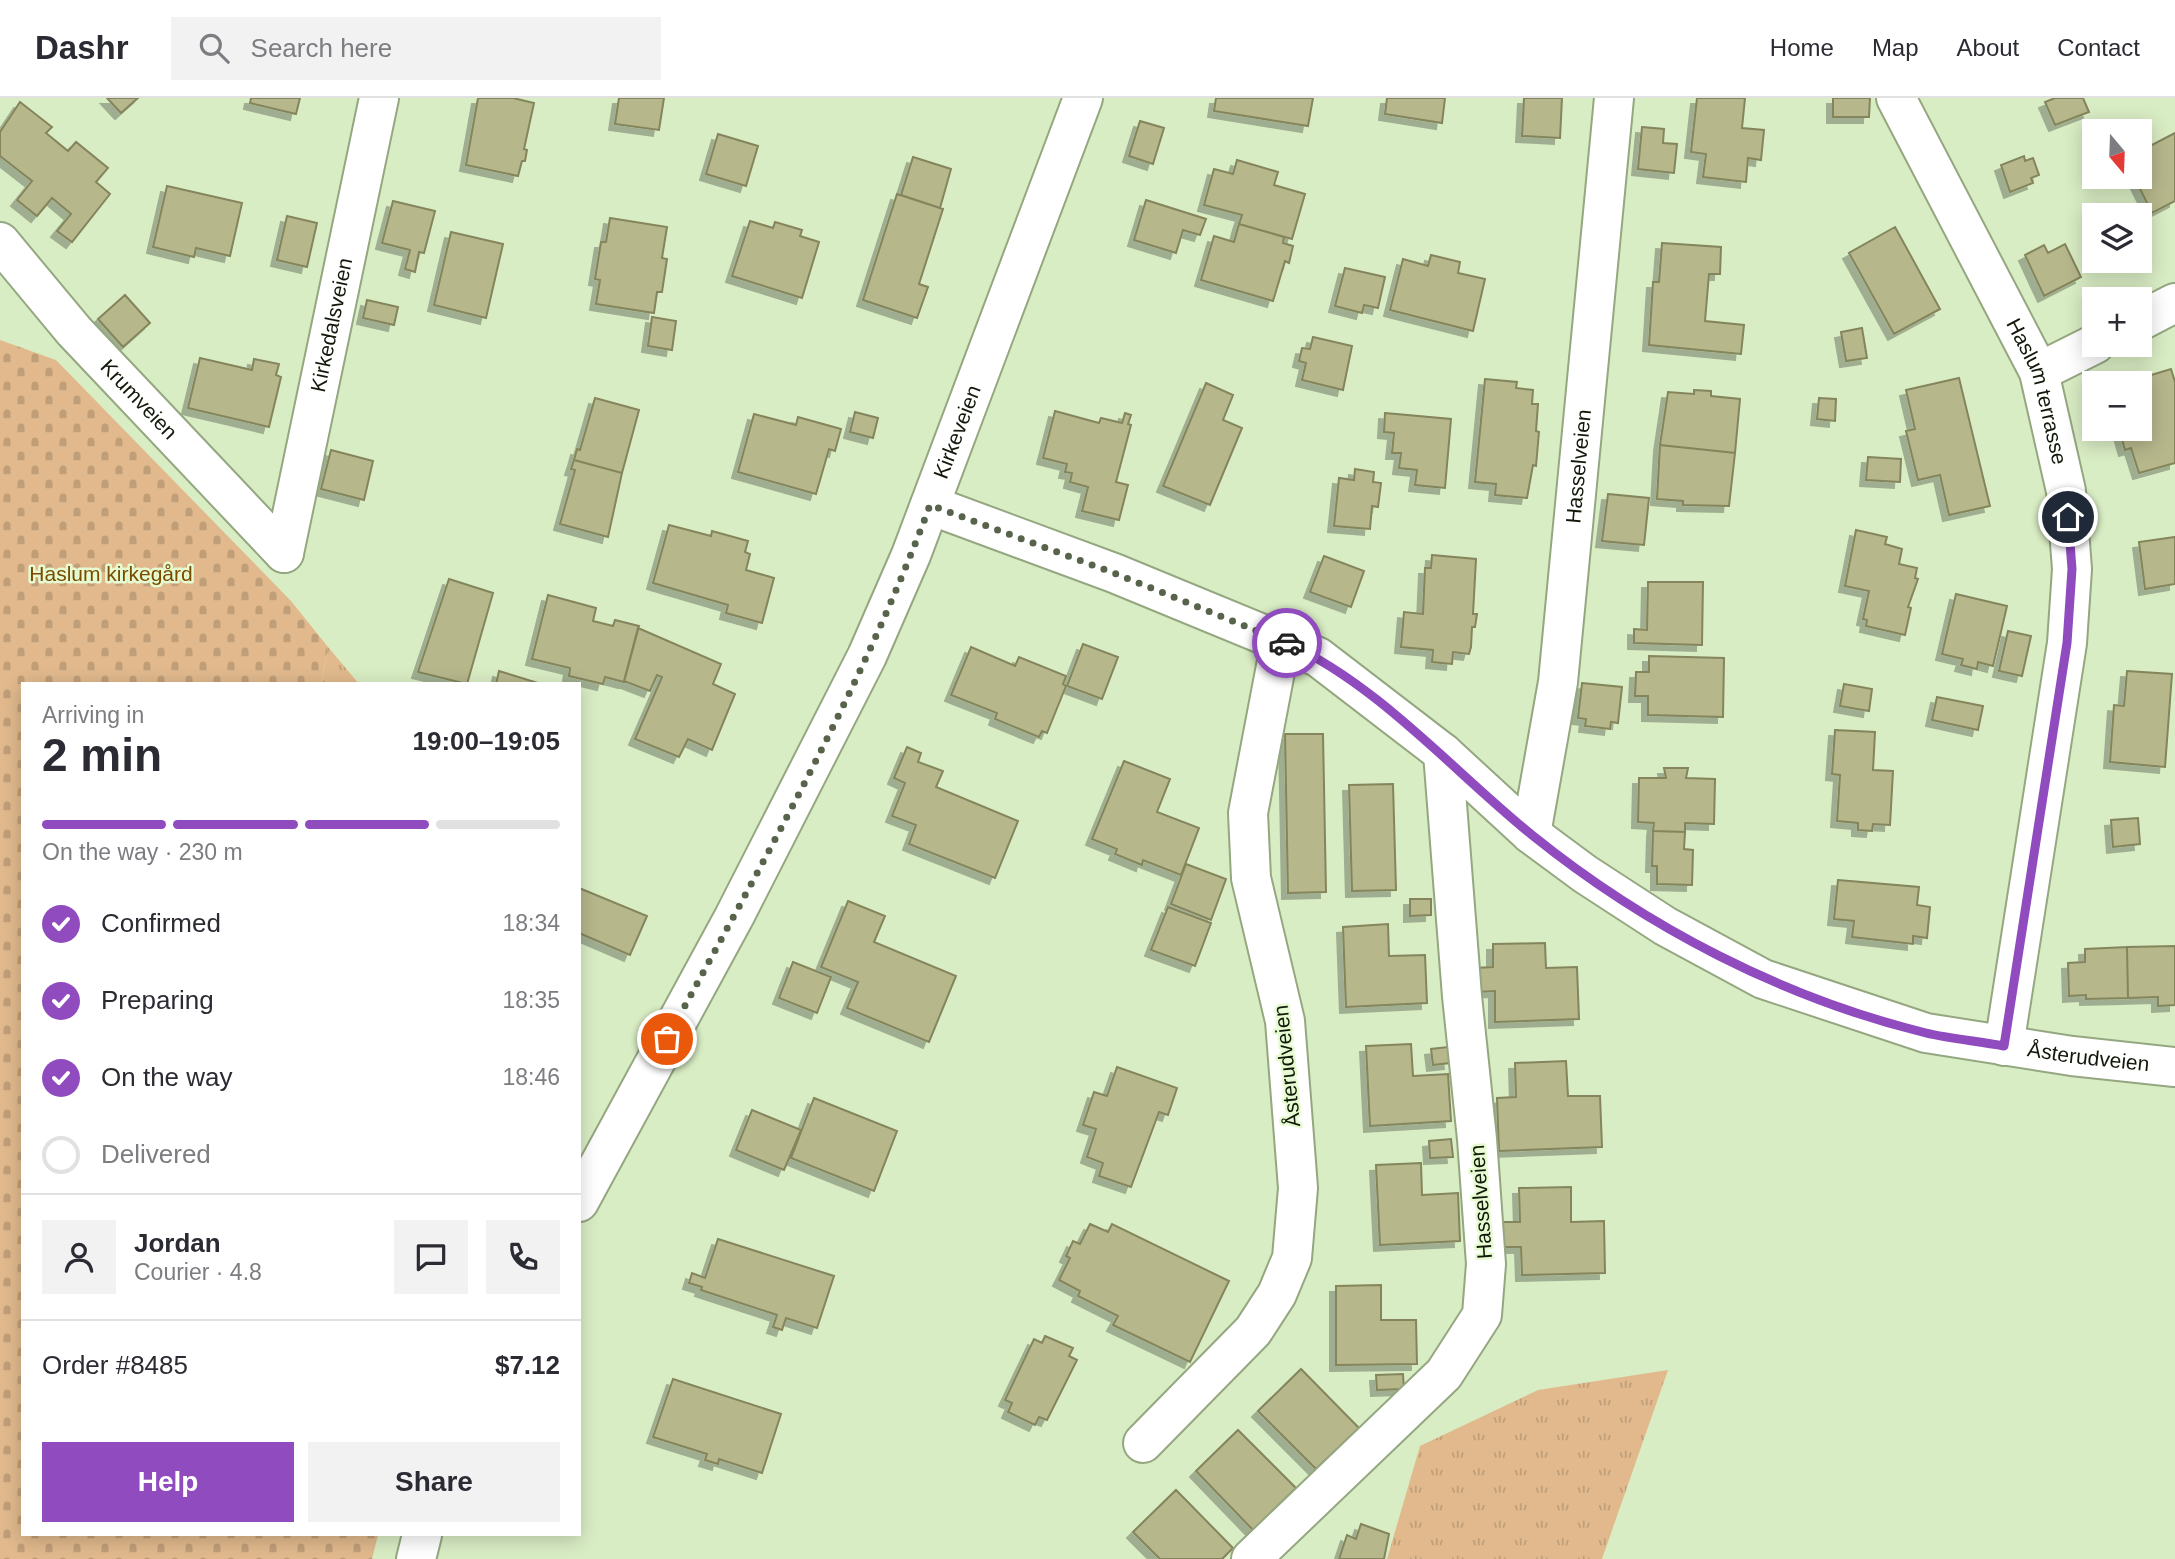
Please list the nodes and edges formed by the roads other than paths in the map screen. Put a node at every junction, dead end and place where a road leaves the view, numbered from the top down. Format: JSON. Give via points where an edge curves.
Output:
{"nodes":[{"id":1,"x":379,"y":98,"type":"edge"},
{"id":2,"x":1083,"y":98,"type":"edge"},
{"id":3,"x":1614,"y":98,"type":"edge"},
{"id":4,"x":1896,"y":98,"type":"edge"},
{"id":5,"x":0,"y":243,"type":"edge"},
{"id":6,"x":2175,"y":303,"type":"edge"},
{"id":7,"x":2152,"y":315,"type":"edge"},
{"id":8,"x":2082,"y":350,"type":"edge"},
{"id":9,"x":2039,"y":372,"type":"junction"},
{"id":10,"x":930,"y":505,"type":"junction"},
{"id":11,"x":284,"y":553,"type":"joint"},
{"id":12,"x":1281,"y":640,"type":"junction"},
{"id":13,"x":1443,"y":753,"type":"junction"},
{"id":14,"x":1531,"y":834,"type":"junction"},
{"id":15,"x":2004,"y":1046,"type":"junction"},
{"id":16,"x":2175,"y":1067,"type":"edge"},
{"id":17,"x":581,"y":1198,"type":"edge"},
{"id":18,"x":1143,"y":1443,"type":"dead end"},
{"id":19,"x":422,"y":1536,"type":"edge"},
{"id":20,"x":416,"y":1559,"type":"edge"},
{"id":21,"x":1251,"y":1559,"type":"edge"}],
"edges":[{"from":1,"to":11,"type":"street","name":"Kirkedalsveien"},
{"from":2,"to":10,"type":"street","name":"Kirkeveien"},
{"from":3,"to":14,"type":"street","name":"Hasselveien","via":[[1558,682]]},
{"from":4,"to":9,"type":"street","name":"Haslum terrasse"},
{"from":5,"to":11,"type":"street","name":"Krumveien","via":[[74,331]]},
{"from":6,"to":7,"type":"street"},
{"from":8,"to":9,"type":"street"},
{"from":9,"to":15,"type":"street","name":"Haslum terrasse","via":[[2066,491],[2072,569],[2067,643]]},
{"from":10,"to":12,"type":"street","name":"Åsterudveien"},
{"from":10,"to":17,"type":"street","name":"Kirkeveien","via":[[825,743]]},
{"from":12,"to":13,"type":"street","name":"Åsterudveien","via":[[1318,657]]},
{"from":12,"to":18,"type":"street","name":"Åsterudveien","via":[[1248,813],[1251,878],[1285,1021],[1298,1188],[1292,1258],[1277,1294],[1253,1331]]},
{"from":13,"to":14,"type":"street","name":"Åsterudveien"},
{"from":13,"to":21,"type":"street","name":"Hasselveien","via":[[1478,1139],[1486,1264],[1482,1315],[1444,1374]]},
{"from":14,"to":15,"type":"street","name":"Åsterudveien","via":[[1665,926],[1763,979],[1926,1033]]},
{"from":15,"to":16,"type":"street","name":"Åsterudveien"},
{"from":19,"to":20,"type":"street"}]}
